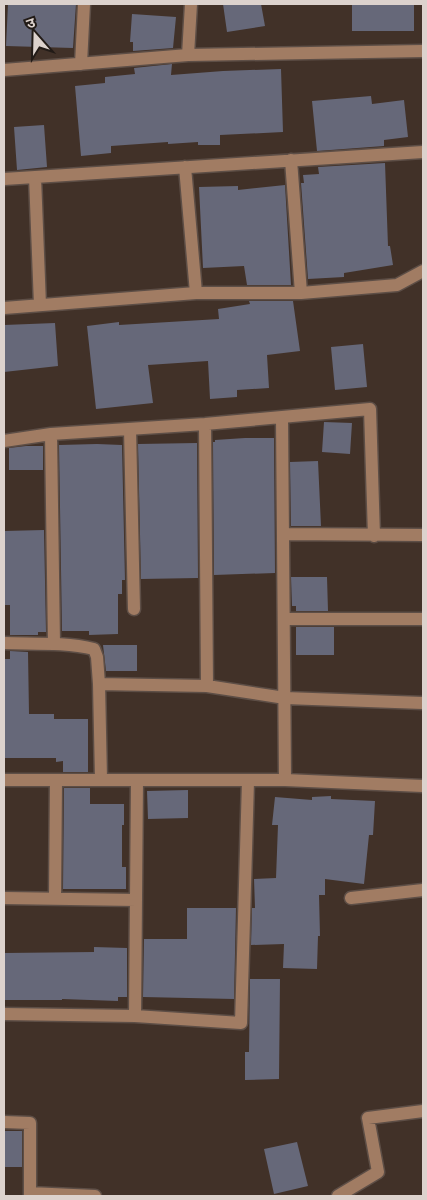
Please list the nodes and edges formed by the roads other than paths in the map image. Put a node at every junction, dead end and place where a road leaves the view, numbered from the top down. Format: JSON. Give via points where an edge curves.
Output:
{"nodes":[{"id":1,"x":84,"y":4,"type":"edge"},
{"id":2,"x":191,"y":4,"type":"edge"},
{"id":3,"x":423,"y":51,"type":"edge"},
{"id":4,"x":188,"y":55,"type":"junction"},
{"id":5,"x":81,"y":64,"type":"junction"},
{"id":6,"x":4,"y":70,"type":"edge"},
{"id":7,"x":423,"y":152,"type":"edge"},
{"id":8,"x":292,"y":160,"type":"junction"},
{"id":9,"x":185,"y":167,"type":"junction"},
{"id":10,"x":36,"y":177,"type":"junction"},
{"id":11,"x":4,"y":179,"type":"edge"},
{"id":12,"x":423,"y":271,"type":"edge"},
{"id":13,"x":301,"y":292,"type":"junction"},
{"id":14,"x":196,"y":293,"type":"junction"},
{"id":15,"x":40,"y":305,"type":"junction"},
{"id":16,"x":4,"y":308,"type":"edge"},
{"id":17,"x":282,"y":418,"type":"junction"},
{"id":18,"x":205,"y":424,"type":"junction"},
{"id":19,"x":130,"y":429,"type":"junction"},
{"id":20,"x":51,"y":434,"type":"junction"},
{"id":21,"x":4,"y":440,"type":"edge"},
{"id":22,"x":283,"y":534,"type":"junction"},
{"id":23,"x":423,"y":535,"type":"edge"},
{"id":24,"x":374,"y":536,"type":"junction"},
{"id":25,"x":134,"y":609,"type":"dead end"},
{"id":26,"x":284,"y":619,"type":"junction"},
{"id":27,"x":423,"y":619,"type":"edge"},
{"id":28,"x":4,"y":643,"type":"edge"},
{"id":29,"x":54,"y":644,"type":"junction"},
{"id":30,"x":99,"y":684,"type":"junction"},
{"id":31,"x":207,"y":686,"type":"junction"},
{"id":32,"x":285,"y":698,"type":"junction"},
{"id":33,"x":423,"y":703,"type":"edge"},
{"id":34,"x":101,"y":779,"type":"junction"},
{"id":35,"x":4,"y":780,"type":"edge"},
{"id":36,"x":137,"y":780,"type":"junction"},
{"id":37,"x":285,"y":780,"type":"junction"},
{"id":38,"x":56,"y":781,"type":"junction"},
{"id":39,"x":248,"y":781,"type":"junction"},
{"id":40,"x":423,"y":786,"type":"edge"},
{"id":41,"x":423,"y":890,"type":"edge"},
{"id":42,"x":4,"y":898,"type":"edge"},
{"id":43,"x":55,"y":898,"type":"junction"},
{"id":44,"x":350,"y":898,"type":"dead end"},
{"id":45,"x":136,"y":900,"type":"junction"},
{"id":46,"x":4,"y":1014,"type":"edge"},
{"id":47,"x":135,"y":1016,"type":"junction"},
{"id":48,"x":423,"y":1110,"type":"edge"},
{"id":49,"x":4,"y":1122,"type":"edge"},
{"id":50,"x":30,"y":1195,"type":"edge"},
{"id":51,"x":96,"y":1196,"type":"edge"},
{"id":52,"x":338,"y":1196,"type":"edge"}],
"edges":[{"from":1,"to":5,"type":"street"},
{"from":2,"to":4,"type":"street"},
{"from":3,"to":4,"type":"street"},
{"from":4,"to":5,"type":"street"},
{"from":5,"to":6,"type":"street"},
{"from":7,"to":8,"type":"street"},
{"from":8,"to":9,"type":"street"},
{"from":8,"to":13,"type":"street"},
{"from":9,"to":10,"type":"street"},
{"from":9,"to":14,"type":"street"},
{"from":10,"to":11,"type":"street"},
{"from":10,"to":15,"type":"street"},
{"from":12,"to":13,"type":"street","via":[[397,285]]},
{"from":13,"to":14,"type":"street"},
{"from":14,"to":15,"type":"street"},
{"from":15,"to":16,"type":"street"},
{"from":17,"to":18,"type":"street"},
{"from":17,"to":22,"type":"street"},
{"from":17,"to":24,"type":"street","via":[[370,409]]},
{"from":18,"to":19,"type":"street"},
{"from":18,"to":31,"type":"street"},
{"from":19,"to":20,"type":"street"},
{"from":19,"to":25,"type":"street"},
{"from":20,"to":21,"type":"street"},
{"from":20,"to":29,"type":"street"},
{"from":22,"to":24,"type":"street"},
{"from":22,"to":26,"type":"street"},
{"from":23,"to":24,"type":"street"},
{"from":26,"to":27,"type":"street"},
{"from":26,"to":32,"type":"street"},
{"from":28,"to":29,"type":"street"},
{"from":29,"to":30,"type":"street","via":[[94,649]]},
{"from":30,"to":31,"type":"street"},
{"from":30,"to":34,"type":"street"},
{"from":31,"to":32,"type":"street"},
{"from":32,"to":33,"type":"street"},
{"from":32,"to":37,"type":"street"},
{"from":34,"to":36,"type":"street"},
{"from":34,"to":38,"type":"street"},
{"from":35,"to":38,"type":"street"},
{"from":36,"to":39,"type":"street"},
{"from":36,"to":45,"type":"street"},
{"from":37,"to":39,"type":"street"},
{"from":37,"to":40,"type":"street"},
{"from":38,"to":43,"type":"street"},
{"from":39,"to":47,"type":"street","via":[[241,1023]]},
{"from":41,"to":44,"type":"street"},
{"from":42,"to":43,"type":"street"},
{"from":43,"to":45,"type":"street"},
{"from":45,"to":47,"type":"street"},
{"from":46,"to":47,"type":"street"},
{"from":48,"to":52,"type":"street","via":[[368,1118],[378,1172]]},
{"from":49,"to":50,"type":"street","via":[[30,1123]]},
{"from":50,"to":51,"type":"street"}]}
